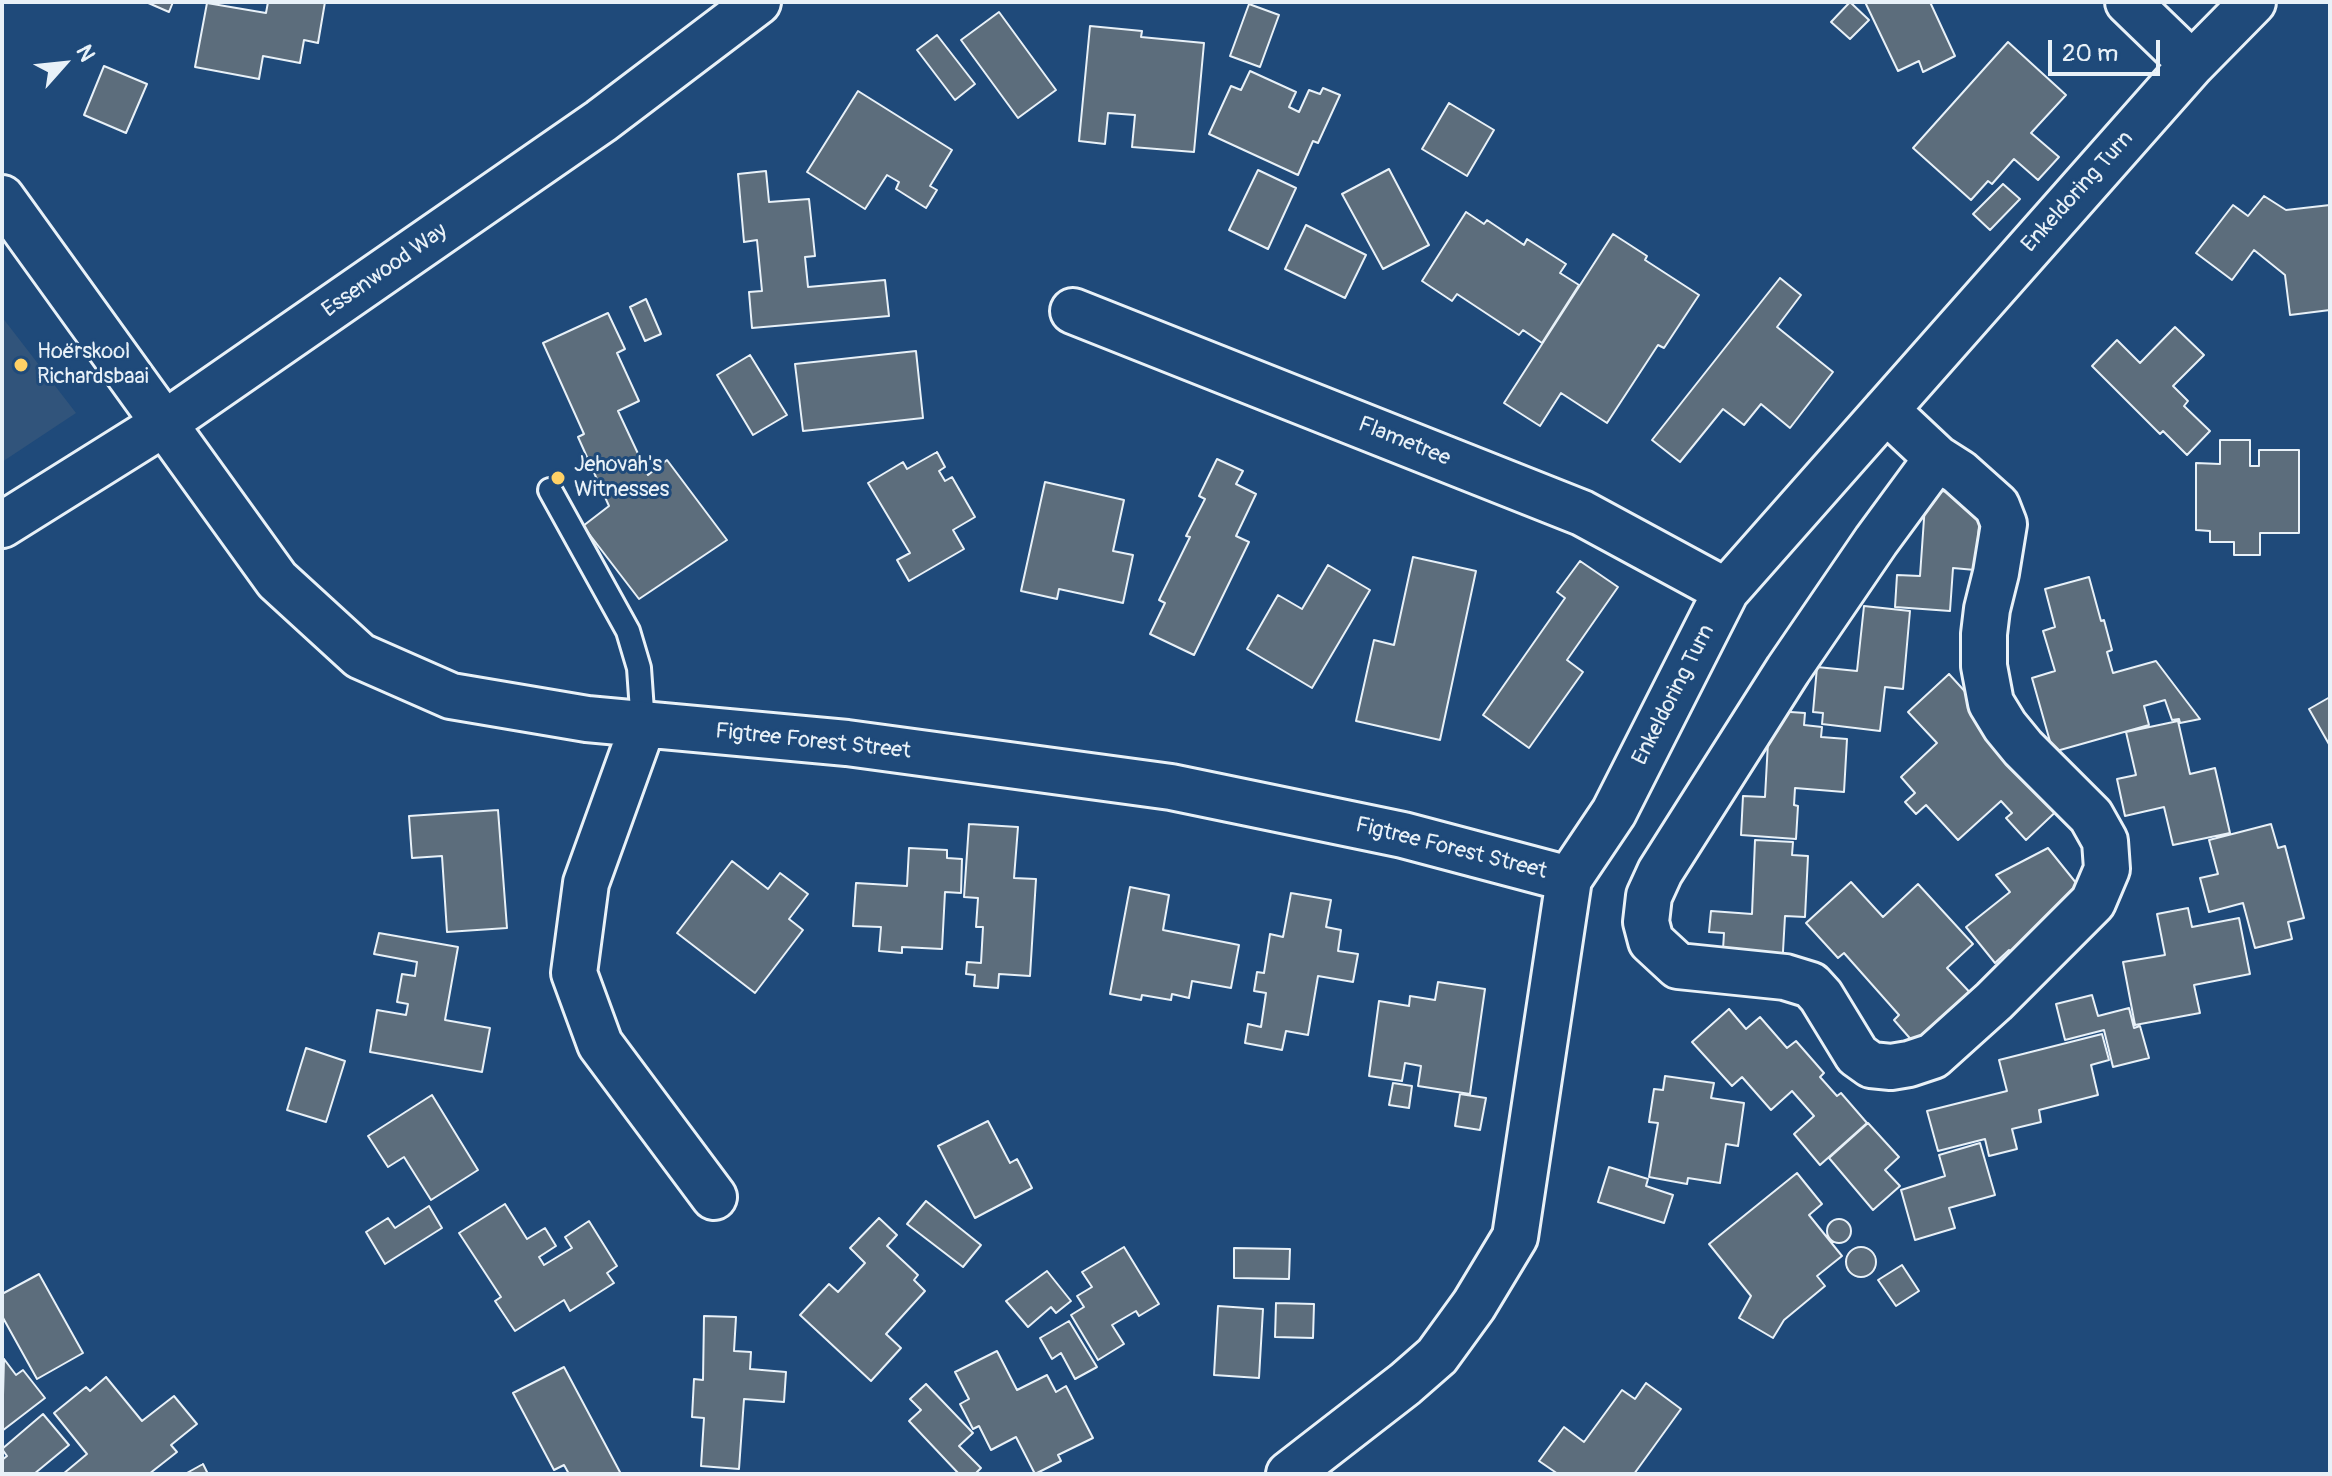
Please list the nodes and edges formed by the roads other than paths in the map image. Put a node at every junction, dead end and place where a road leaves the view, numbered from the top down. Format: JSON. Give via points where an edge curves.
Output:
{"nodes":[{"id":1,"x":758,"y":2,"type":"edge"},
{"id":2,"x":2128,"y":2,"type":"edge"},
{"id":3,"x":2253,"y":2,"type":"edge"},
{"id":4,"x":2192,"y":64,"type":"junction"},
{"id":5,"x":2,"y":198,"type":"edge"},
{"id":6,"x":1073,"y":311,"type":"dead end"},
{"id":7,"x":1886,"y":410,"type":"junction"},
{"id":8,"x":165,"y":423,"type":"junction"},
{"id":9,"x":1937,"y":458,"type":"junction"},
{"id":10,"x":550,"y":490,"type":"dead end"},
{"id":11,"x":2,"y":525,"type":"edge"},
{"id":12,"x":1726,"y":591,"type":"junction"},
{"id":13,"x":643,"y":725,"type":"junction"},
{"id":14,"x":1569,"y":879,"type":"junction"},
{"id":15,"x":714,"y":1197,"type":"dead end"},
{"id":16,"x":1289,"y":1474,"type":"edge"}],
"edges":[{"from":1,"to":8,"type":"street","name":"Essenwood Way","via":[[601,121]]},
{"from":2,"to":4,"type":"street"},
{"from":3,"to":4,"type":"street","name":"Enkeldoring Turn"},
{"from":4,"to":7,"type":"street","name":"Enkeldoring Turn"},
{"from":5,"to":8,"type":"street","name":"Figtree Forest Street"},
{"from":6,"to":12,"type":"street","name":"Flametree","via":[[1582,513]]},
{"from":7,"to":9,"type":"street"},
{"from":7,"to":12,"type":"street","name":"Enkeldoring Turn"},
{"from":8,"to":11,"type":"street","name":"Essenwood Way"},
{"from":8,"to":13,"type":"street","name":"Figtree Forest Street","via":[[277,580],[360,656],[451,696]]},
{"from":9,"to":9,"type":"street","via":[[1977,486],[1997,506],[2004,524],[1984,634],[1991,703],[2023,748],[2091,816],[2105,841],[2107,869],[2093,902],[1994,1001],[1933,1056],[1891,1067],[1871,1065],[1857,1055],[1811,985],[1785,977],[1678,966],[1651,941],[1646,922],[1649,896],[1668,859],[1788,670]]},
{"from":10,"to":13,"type":"lane","via":[[628,631],[639,668]]},
{"from":12,"to":14,"type":"street","name":"Enkeldoring Turn","via":[[1614,812]]},
{"from":13,"to":14,"type":"street","name":"Figtree Forest Street","via":[[847,743],[1171,787],[1403,835]]},
{"from":13,"to":15,"type":"street","via":[[586,883],[574,973],[600,1044]]},
{"from":14,"to":16,"type":"street","name":"Enkeldoring Turn","via":[[1515,1237],[1437,1356]]}]}
